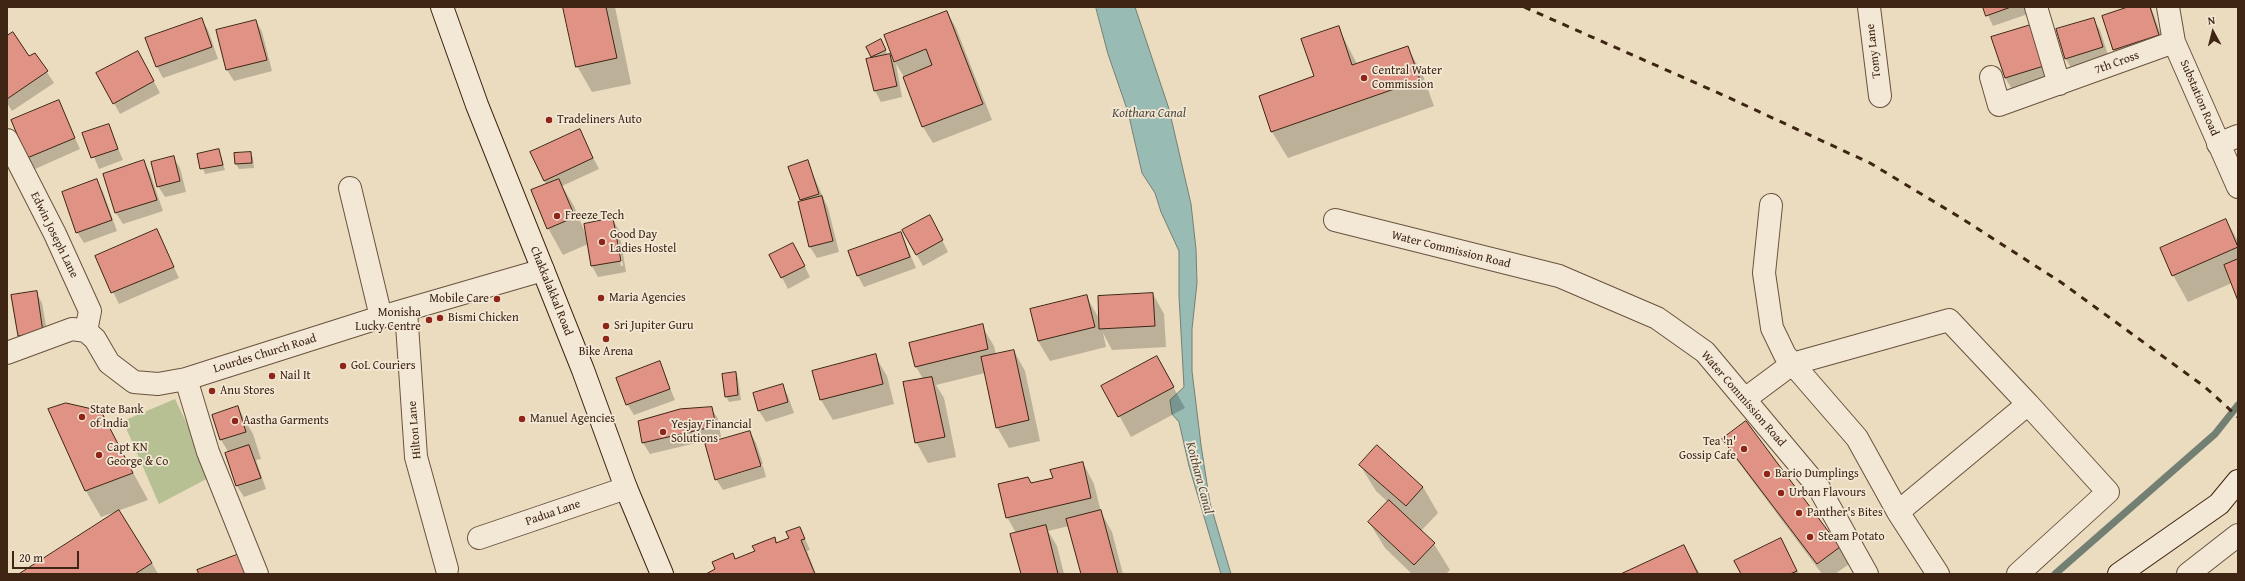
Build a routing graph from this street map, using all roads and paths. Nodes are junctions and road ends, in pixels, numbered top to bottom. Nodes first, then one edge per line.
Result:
1 (442, 7) edge
2 (1869, 7) edge
3 (2036, 7) edge
4 (2168, 7) edge
5 (2174, 42) junction
6 (1991, 77) dead end
7 (2059, 84) junction
8 (1880, 96) dead end
9 (7, 140) edge
10 (2228, 140) edge
11 (2238, 187) edge
12 (350, 188) dead end
13 (1771, 205) dead end
14 (1335, 220) dead end
15 (543, 270) junction
16 (406, 310) junction
17 (382, 317) junction
18 (86, 331) junction
19 (7, 353) edge
20 (1792, 364) junction
21 (186, 379) junction
22 (1745, 399) junction
23 (2028, 404) junction
24 (2238, 481) edge
25 (626, 488) junction
26 (1898, 512) junction
27 (2238, 535) edge
28 (478, 538) dead end
29 (447, 569) dead end
30 (257, 574) edge
31 (662, 574) edge
32 (1867, 574) edge
33 (1938, 574) edge
34 (2018, 574) edge
35 (2120, 574) edge
36 (2188, 574) edge

1 - 15 street, Chakkalakkal Road
2 - 8 street, Tomy Lane
3 - 7 street
4 - 5 street, Substation Road
5 - 7 street, 7th Cross
5 - 10 street, Substation Road
6 - 7 street, 7th Cross
9 - 18 street, Edwin Joseph Lane
10 - 11 street, Substation Road
12 - 17 street
13 - 20 street
14 - 22 street, Water Commission Road
15 - 16 street, Lourdes Church Road
15 - 25 street, Chakkalakkal Road
16 - 17 street, Lourdes Church Road
16 - 29 street, Hilton Lane
17 - 21 street, Lourdes Church Road
18 - 19 street
18 - 21 street, Lourdes Church Road
20 - 22 street
20 - 23 street
20 - 26 street
21 - 30 street
22 - 32 street, Water Commission Road
23 - 26 street
23 - 34 street
24 - 35 street
25 - 28 street, Padua Lane
25 - 31 street, Chakkalakkal Road
26 - 33 street
27 - 36 street

